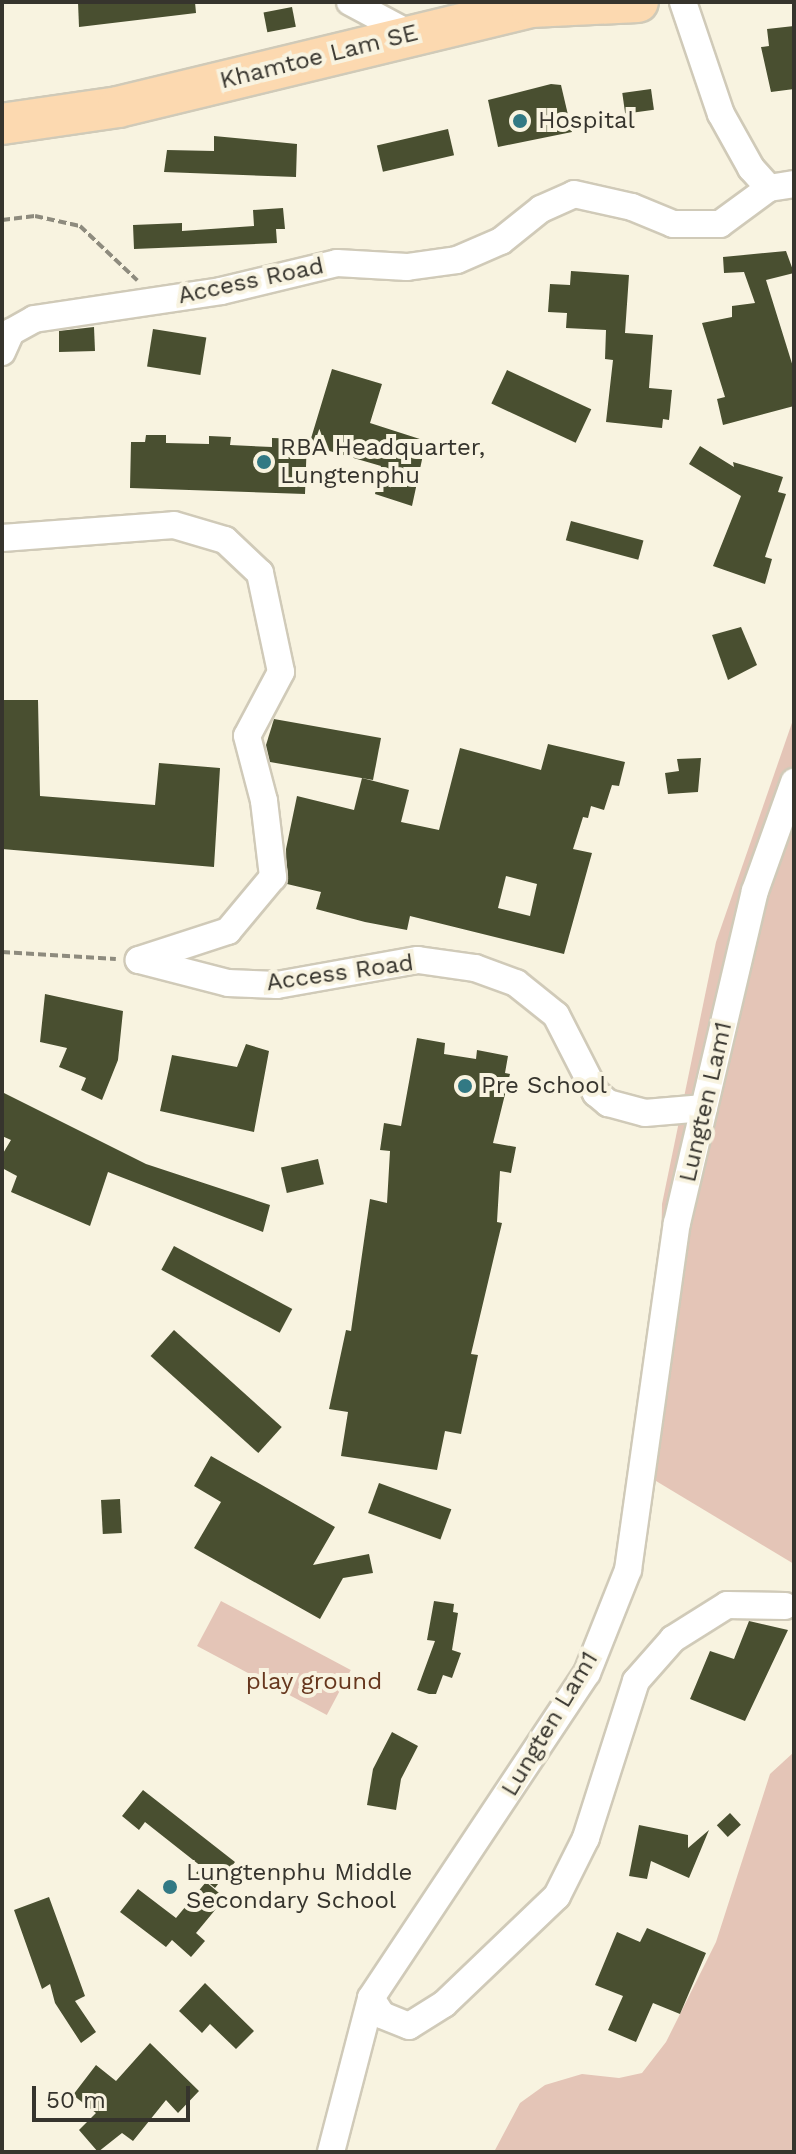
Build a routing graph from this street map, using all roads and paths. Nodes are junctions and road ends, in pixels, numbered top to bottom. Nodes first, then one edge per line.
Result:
1 (350, 2) edge
2 (638, 2) edge
3 (683, 2) edge
4 (410, 34) junction
5 (2, 124) edge
6 (782, 186) edge
7 (2, 220) edge
8 (159, 300) junction
9 (2, 352) edge
10 (2, 538) edge
11 (794, 782) edge
12 (2, 952) edge
13 (139, 960) junction
14 (704, 1108) junction
15 (785, 1606) dead end
16 (371, 1998) junction
17 (331, 2152) edge

1 - 4 street
2 - 4 main road, Khamtoe Lam SE
3 - 6 street
4 - 5 main road, Khamtoe Lam SE
6 - 8 street, Access Road
7 - 8 path
8 - 9 street, Access Road
10 - 13 street
11 - 14 street, Lungten Lam1
12 - 13 path
13 - 14 street, Access Road
14 - 16 street, Lungten Lam1
15 - 16 street
16 - 17 street, Lungten Lam1

